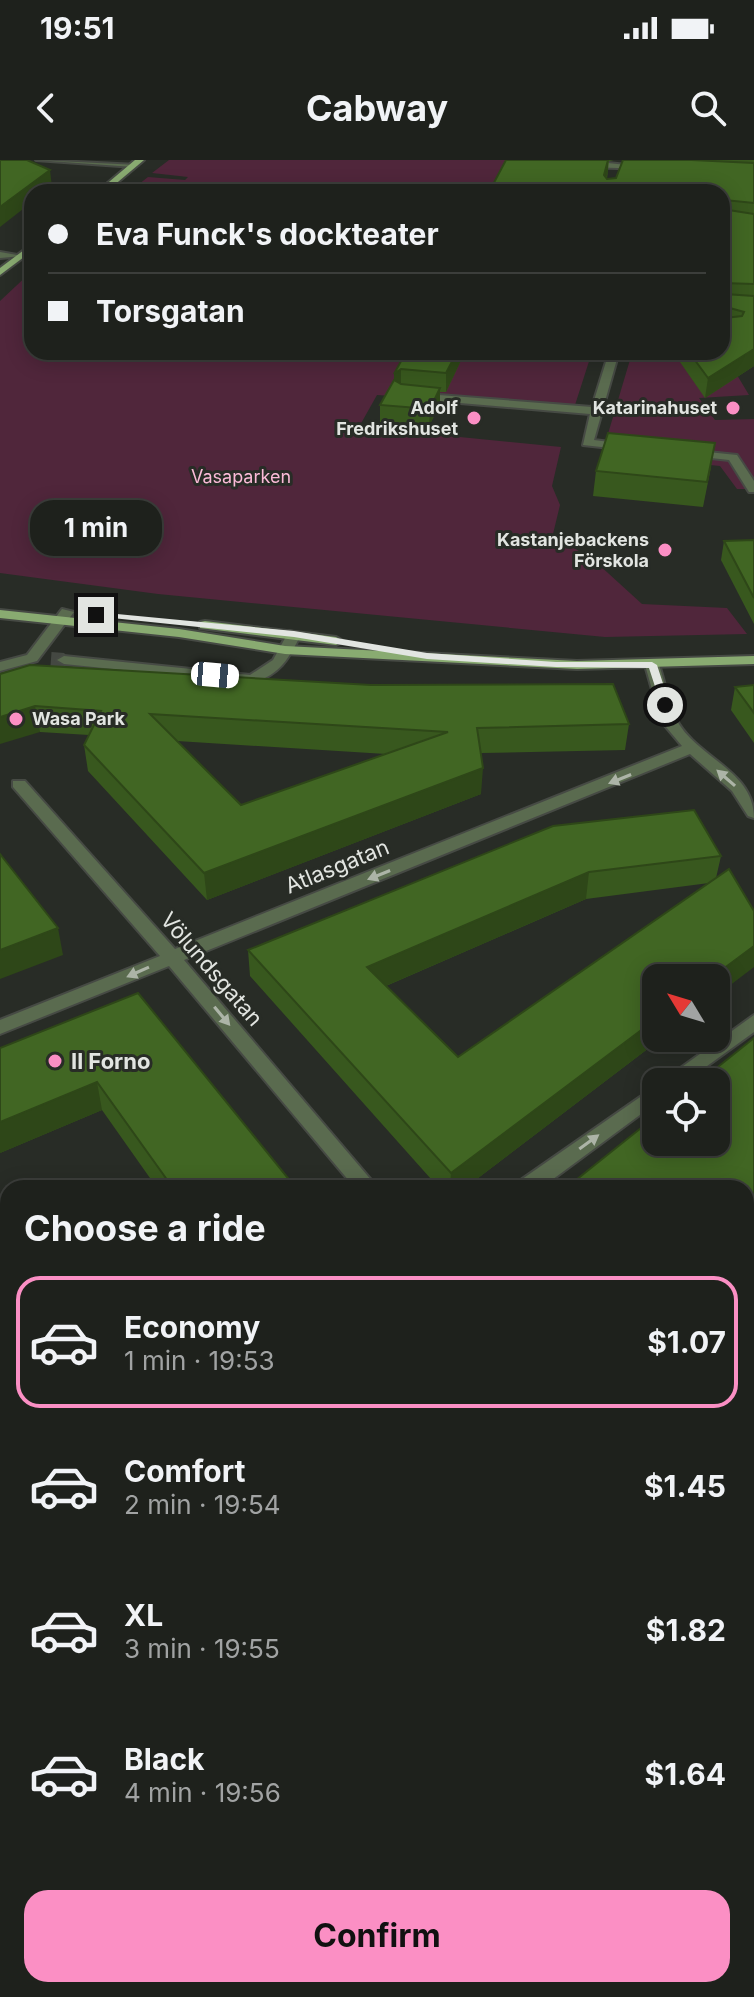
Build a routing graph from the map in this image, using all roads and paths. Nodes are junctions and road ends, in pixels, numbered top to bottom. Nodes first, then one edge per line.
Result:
1 (40, 160) edge
2 (583, 160) edge
3 (120, 162) edge
4 (137, 162) edge
5 (618, 164) edge
6 (659, 169) edge
7 (104, 175) dead end
8 (614, 177) edge
9 (111, 184) edge
10 (17, 243) dead end
11 (24, 253) edge
12 (1, 255) edge
13 (19, 256) junction
14 (0, 272) edge
15 (612, 360) edge
16 (401, 395) edge
17 (597, 411) junction
18 (645, 449) edge
19 (675, 451) edge
20 (753, 489) edge
21 (0, 604) edge
22 (0, 614) edge
23 (63, 616) junction
24 (294, 634) junction
25 (285, 650) junction
26 (427, 656) junction
27 (64, 660) tunnel mouth
28 (754, 660) edge
29 (652, 665) junction
30 (0, 667) edge
31 (692, 748) junction
32 (19, 784) dead end
33 (754, 813) edge
34 (171, 957) junction
35 (754, 1022) edge
36 (0, 1027) edge
37 (690, 1068) edge
38 (642, 1103) edge
39 (360, 1180) edge
40 (537, 1180) edge

1 - 3 street
2 - 5 street
3 - 4 street
3 - 7 main road
4 - 9 main road
5 - 6 street
5 - 8 street
10 - 12 main road
11 - 13 main road
12 - 13 street
13 - 14 main road
15 - 17 street
16 - 17 street
17 - 18 street
19 - 20 street
21 - 23 main road
22 - 23 main road
23 - 24 main road
23 - 25 main road
23 - 30 street
24 - 25 street
24 - 26 main road
25 - 26 main road
25 - 27 street
26 - 29 main road
28 - 29 main road
29 - 31 street
33 -> 31 street
31 -> 34 street, Atlasgatan
32 - 34 street, Völundsgatan
34 -> 36 street, Atlasgatan
34 -> 39 street, Völundsgatan
35 - 37 street
40 -> 38 street

